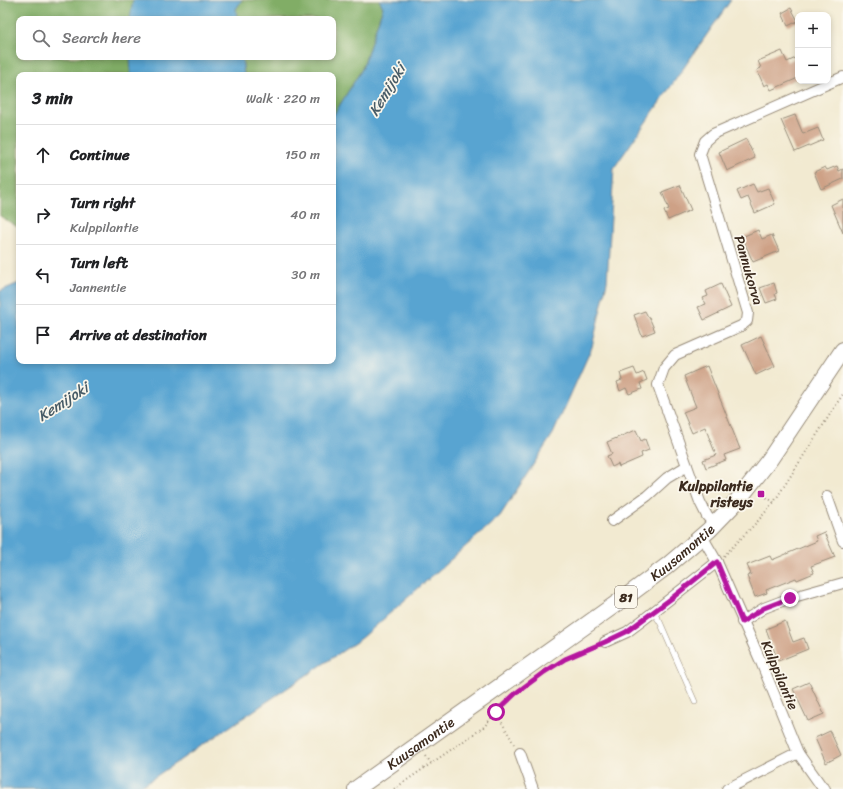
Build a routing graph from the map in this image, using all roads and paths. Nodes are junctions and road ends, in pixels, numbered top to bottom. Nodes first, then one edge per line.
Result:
1 (843, 77) edge
2 (843, 350) edge
3 (843, 394) edge
4 (686, 466) junction
5 (761, 494) dead end
6 (827, 496) dead end
7 (774, 502) junction
8 (612, 521) dead end
9 (714, 524) junction
10 (702, 536) junction
11 (843, 541) edge
12 (717, 562) junction
13 (843, 583) edge
14 (654, 612) junction
15 (742, 622) junction
16 (605, 642) joint
17 (554, 666) dead end
18 (516, 693) dead end
19 (695, 702) dead end
20 (496, 712) junction
21 (424, 752) dead end
22 (520, 753) joint
23 (798, 753) junction
24 (431, 762) junction
25 (730, 788) edge
26 (356, 789) edge
27 (394, 789) edge
28 (533, 789) edge
29 (824, 789) edge

1 - 4 street, Pannukorva
2 - 9 main road, Kuusamontie / 81
3 - 7 path
4 - 8 street
4 - 9 street, Pannukorva
5 - 7 path
6 - 11 street
7 - 12 path
9 - 10 main road, Kuusamontie / 81
10 - 12 street, Kulppilantie
10 - 26 main road, Kuusamontie / 81
12 - 14 street
12 - 15 street, Kulppilantie
13 - 15 street
14 - 16 street
14 - 19 lane
15 - 23 street, Kulppilantie
16 - 17 path
18 - 20 path
20 - 22 path
20 - 24 path
21 - 24 path
22 - 28 street
23 - 25 street
23 - 29 street, Kulppilantie
24 - 27 path

